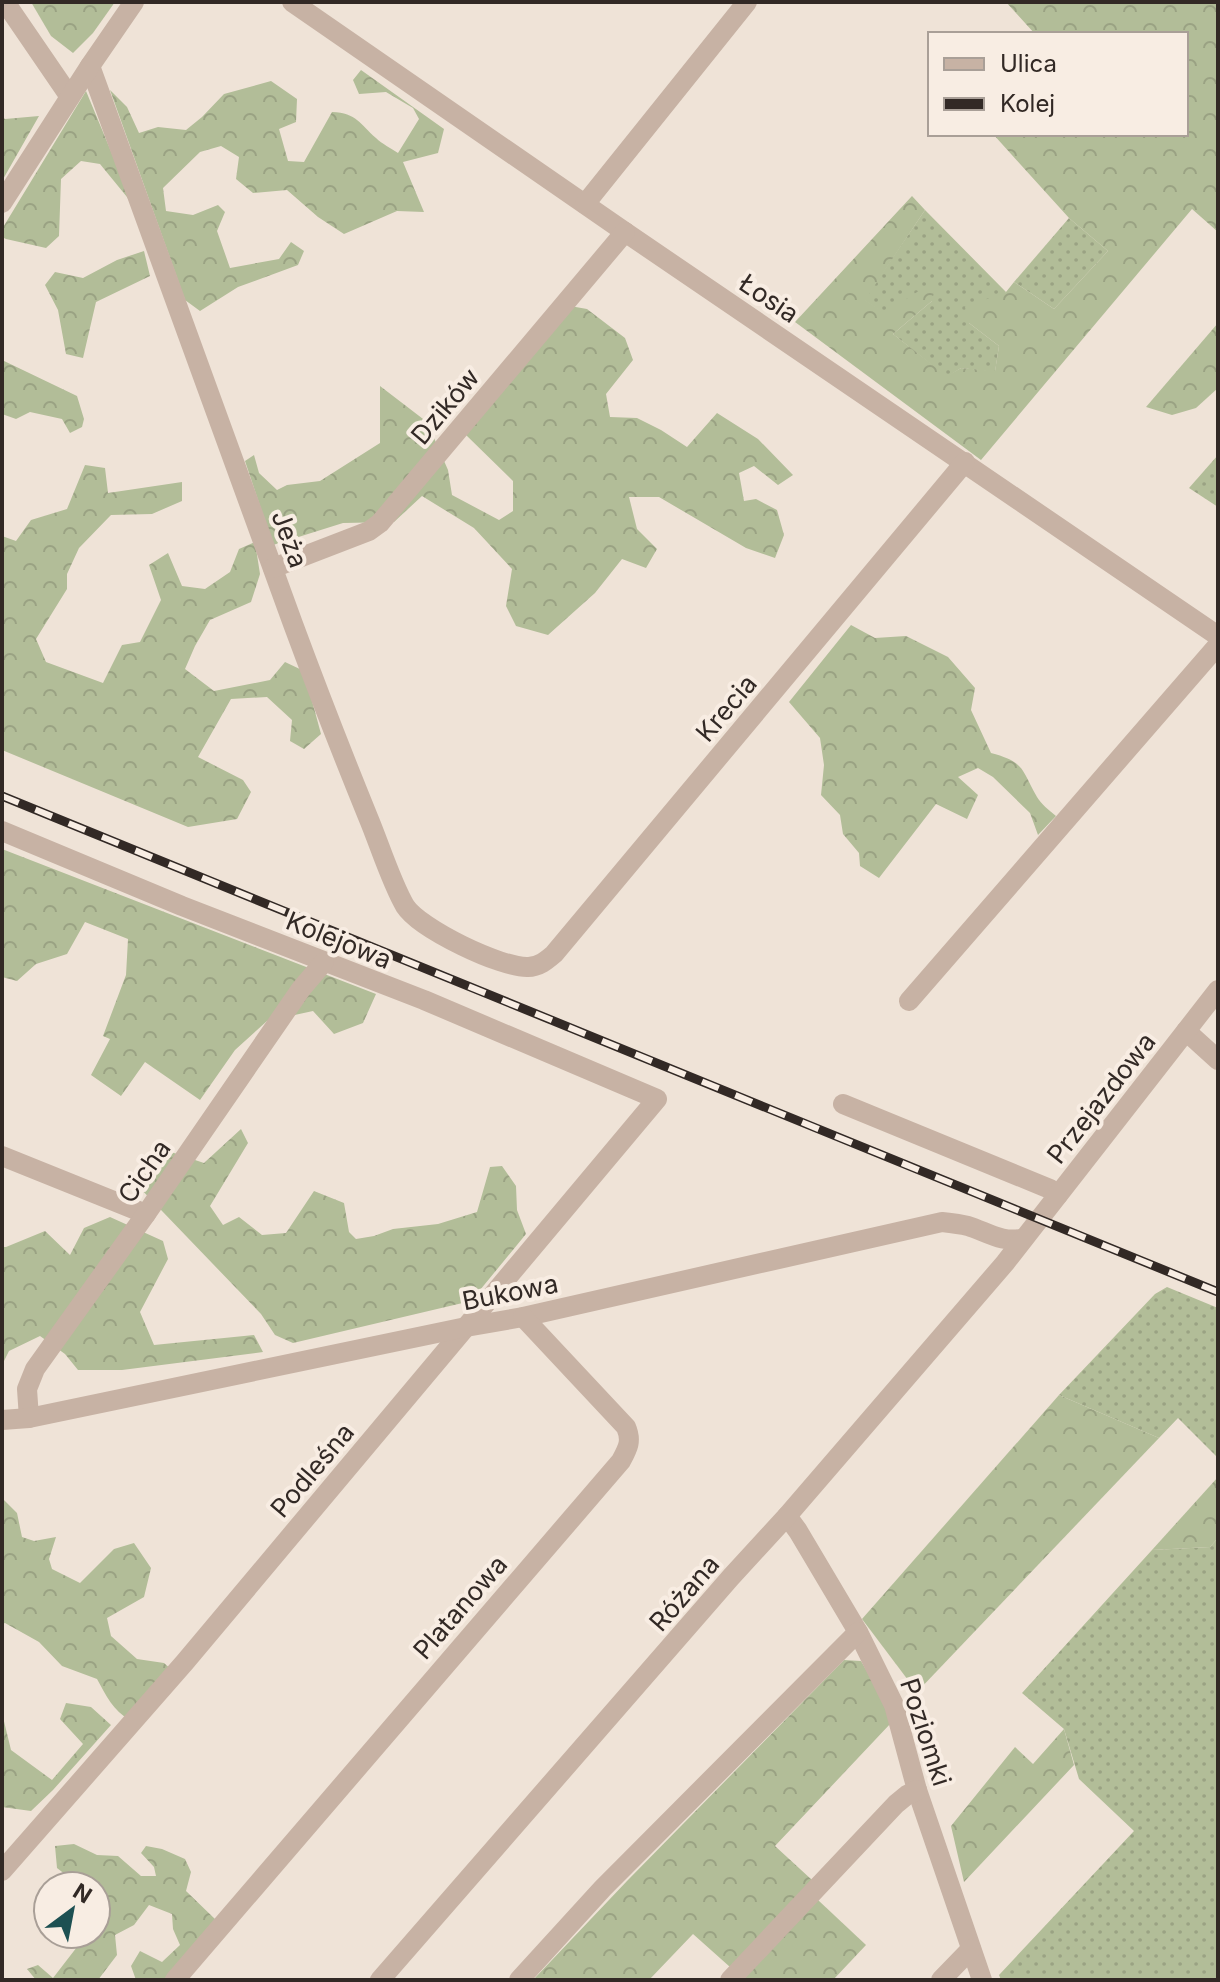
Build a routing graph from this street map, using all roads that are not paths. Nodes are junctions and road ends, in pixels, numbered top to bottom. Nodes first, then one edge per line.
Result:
1 (5, 2) edge
2 (134, 2) edge
3 (292, 2) edge
4 (747, 2) edge
5 (90, 66) junction
6 (70, 97) junction
7 (2, 203) edge
8 (585, 204) junction
9 (625, 232) junction
10 (965, 462) junction
11 (273, 568) junction
12 (1218, 636) edge
13 (1218, 645) edge
14 (2, 831) edge
15 (324, 962) junction
16 (516, 966) joint
17 (1218, 990) edge
18 (909, 1001) dead end
19 (1186, 1031) junction
20 (1218, 1060) edge
21 (657, 1099) joint
22 (843, 1104) dead end
23 (2, 1156) edge
24 (1058, 1195) junction
25 (146, 1214) junction
26 (1024, 1238) junction
27 (523, 1317) junction
28 (466, 1327) junction
29 (29, 1418) junction
30 (2, 1420) edge
31 (787, 1516) junction
32 (858, 1632) junction
33 (917, 1790) junction
34 (2, 1871) edge
35 (971, 1949) junction
36 (175, 1980) edge
37 (380, 1980) edge
38 (519, 1980) edge
39 (730, 1980) edge
40 (941, 1980) edge
41 (982, 1980) edge

1 - 6 street
2 - 5 street
3 - 8 street, Łosia
4 - 8 street
5 - 6 street
5 - 11 street, Jeża
6 - 7 street
8 - 9 street, Łosia
9 - 10 street, Łosia
9 - 11 street, Dzików
10 - 12 street, Łosia
10 - 16 street, Krecia
11 - 16 street, Jeża
13 - 18 street
14 - 15 street, Kolejowa
15 - 21 street, Kolejowa
15 - 25 street, Cicha
17 - 19 street, Przejazdowa
19 - 20 street
19 - 24 street, Przejazdowa
21 - 28 street, Podleśna
22 - 24 street
23 - 25 street
24 - 26 street, Przejazdowa
25 - 29 street, Cicha
26 - 27 street, Bukowa
26 - 31 street, Różana
27 - 28 street, Bukowa
27 - 36 street, Platanowa
28 - 29 street, Bukowa
28 - 34 street, Podleśna
29 - 30 street, Bukowa
31 - 32 street, Poziomki
31 - 37 street, Różana
32 - 33 street, Poziomki
32 - 38 street
33 - 35 street, Poziomki
33 - 39 street
35 - 40 street
35 - 41 street, Poziomki

